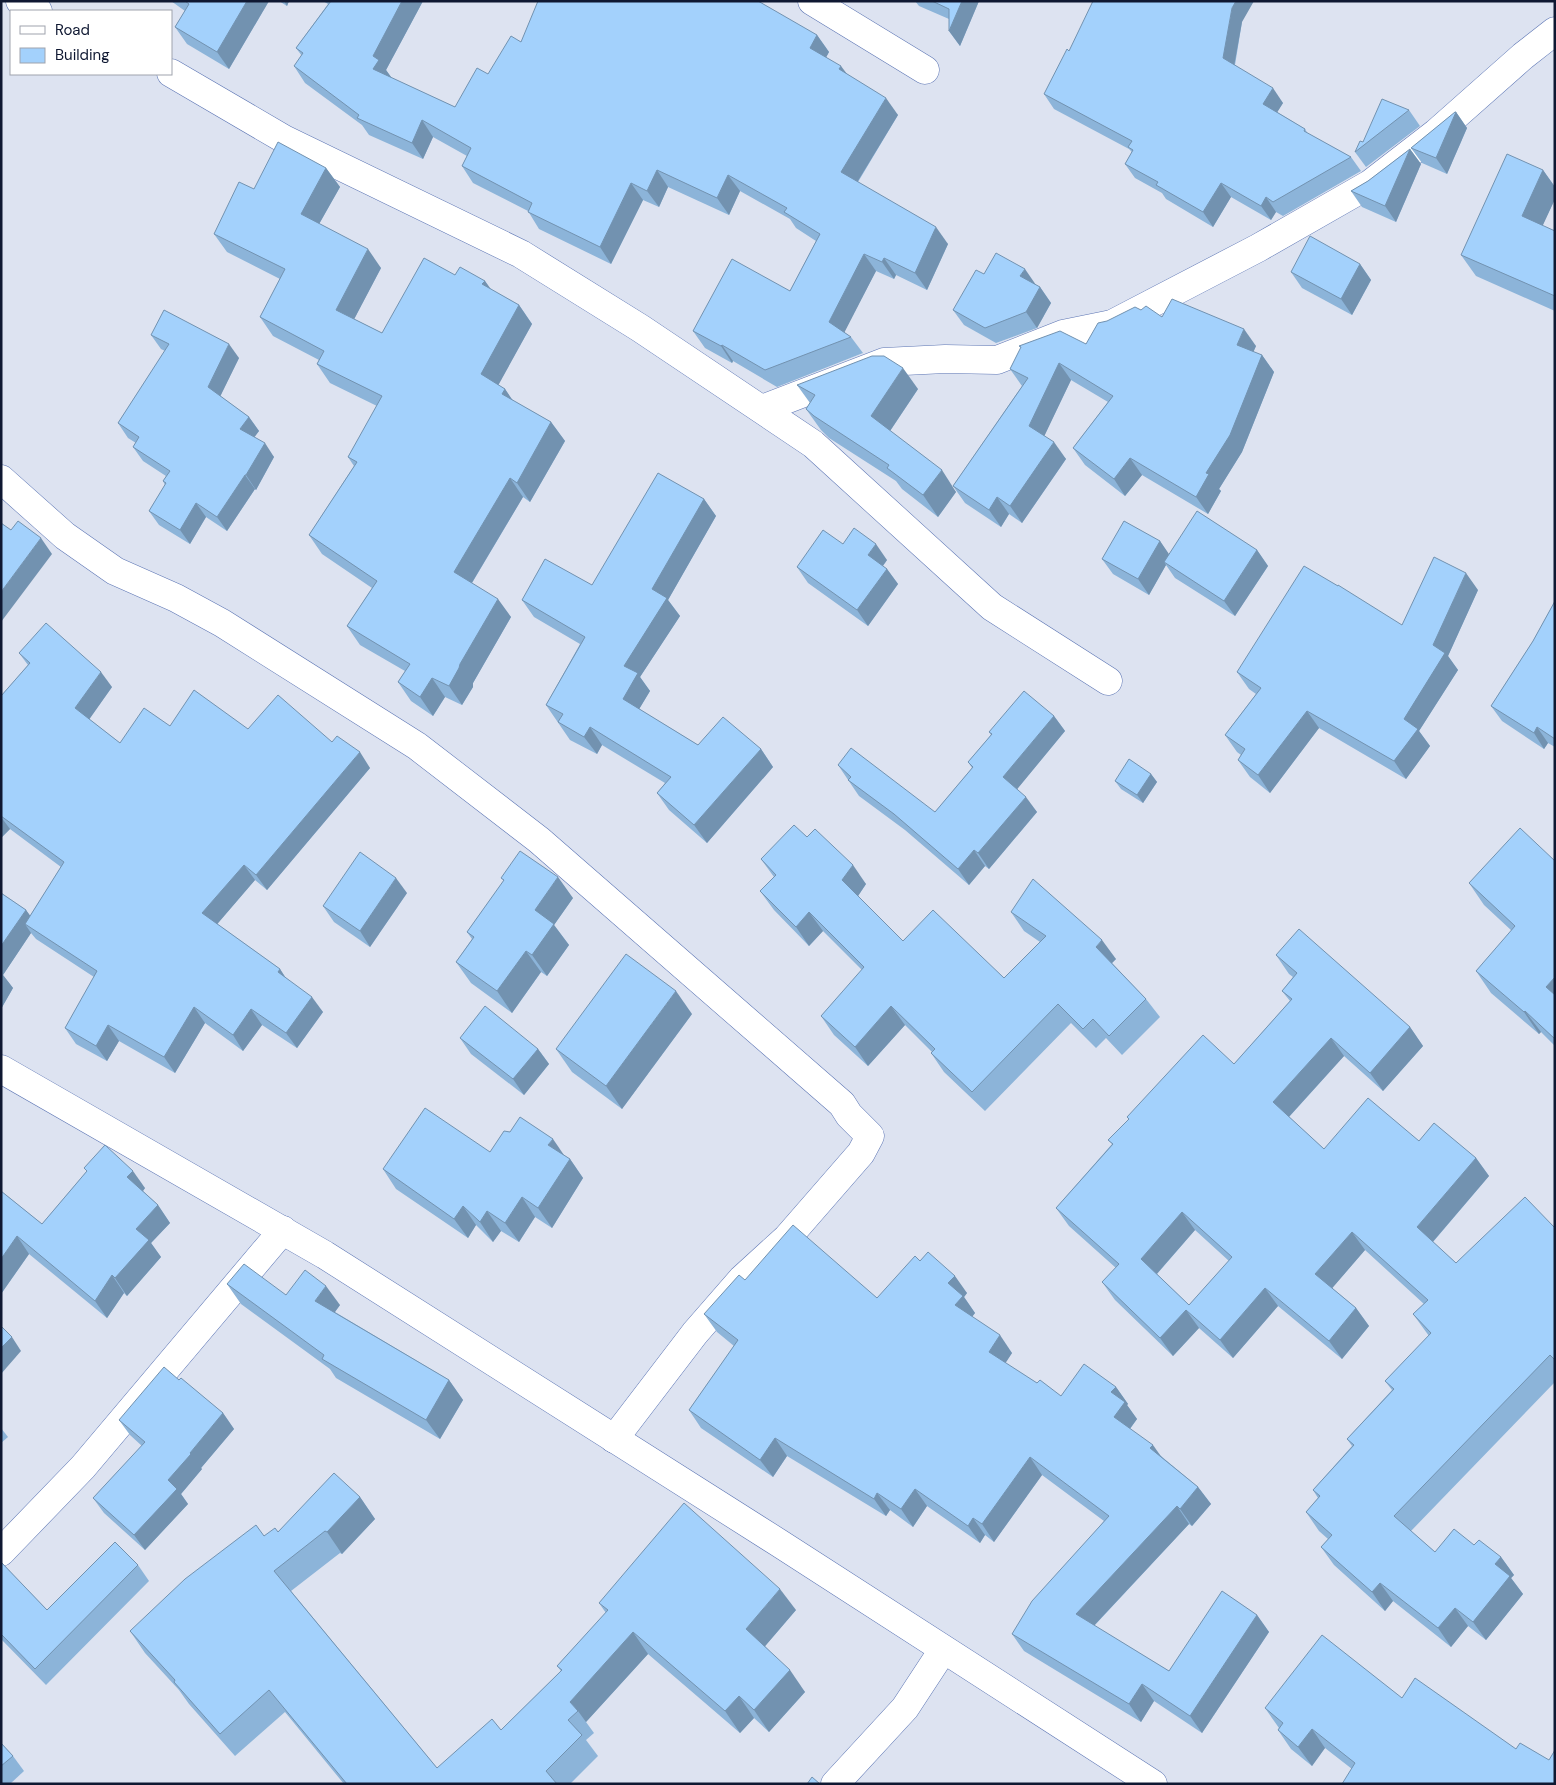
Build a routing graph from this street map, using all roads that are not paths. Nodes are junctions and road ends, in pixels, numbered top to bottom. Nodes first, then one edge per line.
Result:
1 (20, 1) edge
2 (812, 1) edge
3 (36, 10) edge
4 (1555, 31) edge
5 (925, 70) dead end
6 (172, 74) edge
7 (762, 409) junction
8 (1, 479) edge
9 (1108, 681) dead end
10 (1, 1069) edge
11 (283, 1230) junction
12 (614, 1439) junction
13 (1, 1552) edge
14 (943, 1650) junction
15 (835, 1784) edge
16 (1152, 1784) edge

1 - 3 street
2 - 5 street
4 - 7 street
6 - 7 street
7 - 9 street
8 - 12 street
10 - 11 street
11 - 12 street
11 - 13 street
12 - 14 street
14 - 15 street
14 - 16 street

